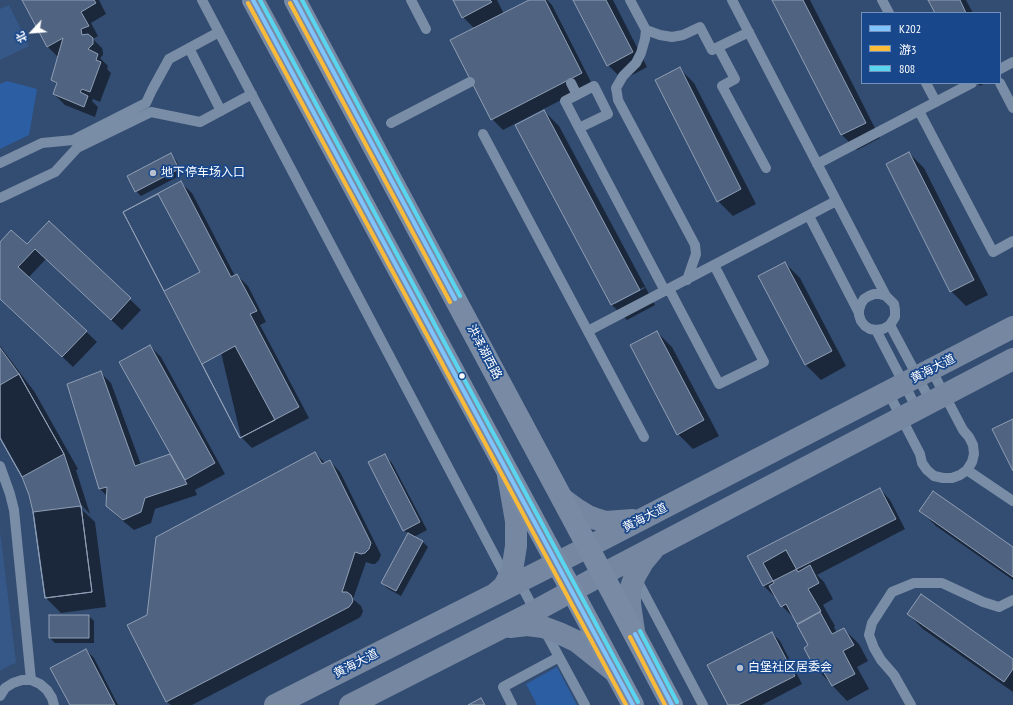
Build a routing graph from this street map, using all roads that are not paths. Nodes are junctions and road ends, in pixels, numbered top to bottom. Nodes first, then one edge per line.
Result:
1 (202, 0) edge
2 (253, 0) edge
3 (295, 0) edge
4 (411, 0) edge
5 (630, 0) edge
6 (732, 0) edge
7 (882, 0) edge
8 (888, 12) edge
9 (426, 29) dead end
10 (646, 30) junction
11 (219, 32) junction
12 (749, 32) junction
13 (718, 47) junction
14 (189, 48) junction
15 (1013, 62) edge
16 (1001, 68) edge
17 (470, 82) dead end
18 (571, 83) dead end
19 (927, 84) edge
20 (970, 84) edge
21 (1001, 84) edge
22 (617, 93) junction
23 (252, 94) junction
24 (577, 95) junction
25 (601, 101) junction
26 (936, 102) junction
27 (1013, 108) edge
28 (221, 110) junction
29 (919, 111) junction
30 (391, 123) dead end
31 (579, 128) junction
32 (483, 134) dead end
33 (0, 163) edge
34 (817, 164) junction
35 (766, 168) dead end
36 (0, 198) edge
37 (836, 201) junction
38 (809, 216) junction
39 (1013, 241) edge
40 (714, 265) junction
41 (687, 280) junction
42 (667, 290) junction
43 (886, 296) junction
44 (859, 313) junction
45 (890, 325) junction
46 (1013, 327) edge
47 (876, 330) junction
48 (588, 331) junction
49 (1013, 359) edge
50 (910, 380) junction
51 (923, 406) junction
52 (644, 437) dead end
53 (531, 439) junction
54 (504, 465) junction
55 (0, 466) edge
56 (967, 470) junction
57 (562, 499) junction
58 (1013, 501) edge
59 (642, 519) junction
60 (588, 547) junction
61 (557, 563) junction
62 (631, 569) junction
63 (603, 574) junction
64 (508, 585) junction
65 (572, 591) junction
66 (1013, 600) edge
67 (539, 619) junction
68 (635, 634) junction
69 (559, 657) junction
70 (615, 672) junction
71 (31, 680) junction
72 (0, 696) edge
73 (669, 698) edge
74 (54, 705) edge
75 (275, 705) edge
76 (350, 705) edge
77 (512, 705) edge
78 (584, 705) edge
79 (633, 705) edge
80 (703, 705) edge
81 (911, 705) edge

1 - 11 lane
2 - 54 main road
3 - 53 main road, 洪泽湖西路
4 - 9 lane
5 - 10 lane
6 - 12 lane
7 - 8 lane
10 - 13 lane
10 - 22 lane
11 - 14 lane
11 - 23 lane
12 - 13 lane
12 - 34 lane
13 - 35 lane
14 - 28 lane
14 - 33 lane
15 - 16 lane
17 - 30 lane
18 - 24 lane
19 - 26 lane
20 - 26 lane
21 - 27 lane
22 - 25 lane
22 - 41 lane
23 - 28 lane
23 - 64 lane
24 - 25 lane
24 - 31 lane
25 - 31 lane
26 - 29 lane
28 - 36 lane
29 - 34 lane
29 - 39 lane
31 - 42 lane
32 - 48 lane
34 - 37 lane
37 - 38 lane
37 - 43 lane
38 - 40 lane
38 - 44 lane
40 - 41 lane
40 - 42 lane
41 - 42 lane
42 - 48 lane
43 - 44 lane
43 - 45 lane
44 - 47 lane
45 - 47 lane
45 - 50 lane
46 - 50 street, 黄海大道
47 - 50 lane
48 - 52 lane
49 - 51 street
50 - 51 lane
50 - 51 lane
50 - 51 lane
50 - 51 lane
50 - 59 street, 黄海大道
51 - 56 lane
51 - 56 lane
51 - 62 street
53 - 54 main road
53 - 57 main road, 洪泽湖西路
54 - 61 main road
54 - 64 street
55 - 71 lane
56 - 58 lane
57 - 59 street
57 - 60 main road, 洪泽湖西路
59 - 60 street, 黄海大道
60 - 61 street, 黄海大道
60 - 63 main road, 洪泽湖西路
61 - 64 street, 黄海大道
61 - 65 main road
62 - 63 street
62 - 68 street
62 - 80 lane
63 - 65 street
63 - 68 main road, 洪泽湖西路
64 - 67 lane
64 - 75 street, 黄海大道
65 - 67 street
65 - 70 main road
66 - 81 lane
67 - 69 lane
67 - 70 street
67 - 76 street
68 - 73 main road, 洪泽湖西路
69 - 77 lane
69 - 78 lane
70 - 79 main road
71 - 72 lane
71 - 74 lane
73 - 79 main road

